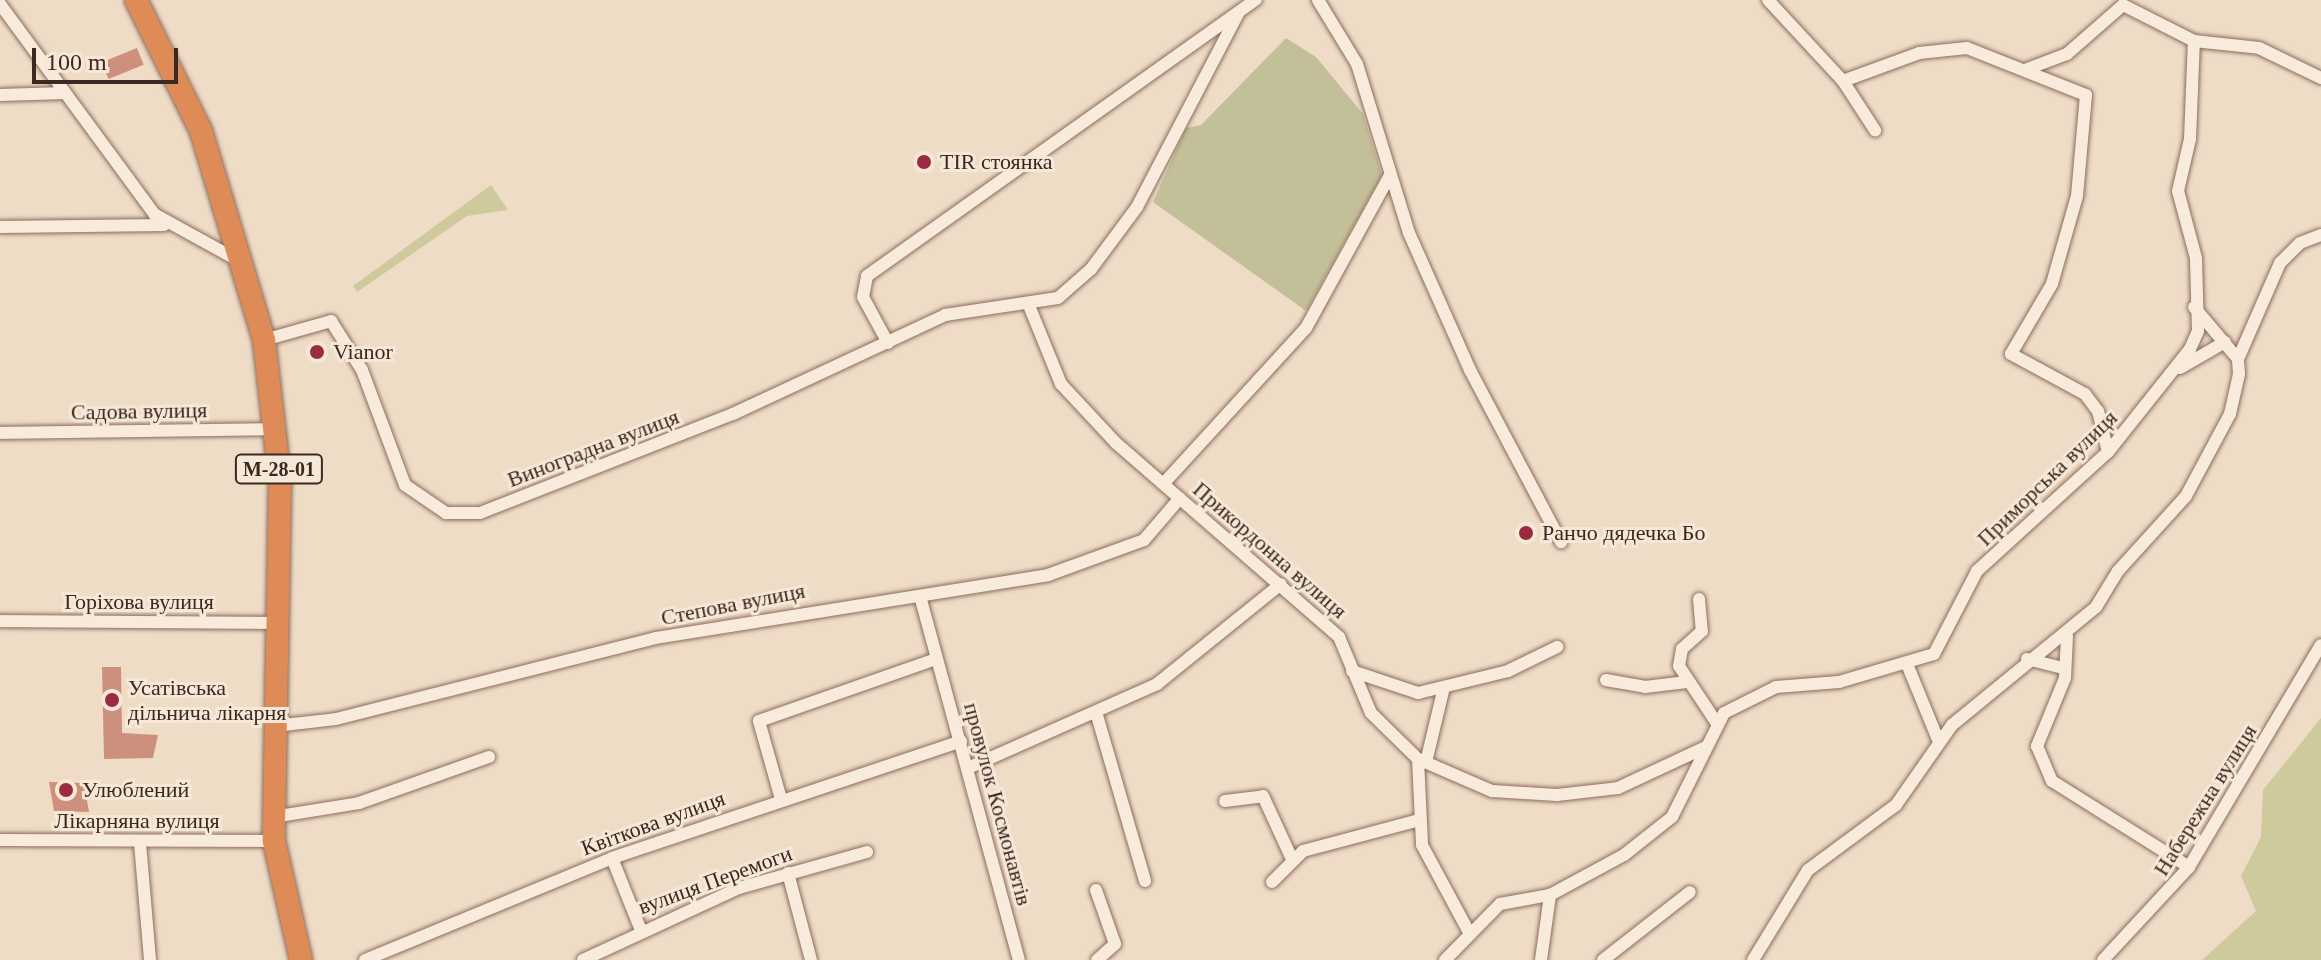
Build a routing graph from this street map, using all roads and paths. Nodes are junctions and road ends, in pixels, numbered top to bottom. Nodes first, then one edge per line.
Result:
1 (136, 0) edge
2 (1256, 0) edge
3 (1318, 0) edge
4 (1768, 0) edge
5 (0, 4) edge
6 (1239, 12) junction
7 (2194, 41) junction
8 (2026, 70) junction
9 (2321, 78) edge
10 (1843, 81) junction
11 (65, 93) junction
12 (0, 95) edge
13 (1875, 130) dead end
14 (1390, 175) junction
15 (164, 225) junction
16 (0, 227) edge
17 (2321, 235) edge
18 (245, 263) junction
19 (2193, 305) junction
20 (1030, 308) junction
21 (264, 340) junction
22 (2225, 342) junction
23 (888, 343) junction
24 (2238, 359) junction
25 (2169, 375) junction
26 (278, 429) junction
27 (0, 433) edge
28 (2108, 452) junction
29 (1164, 483) junction
30 (1180, 498) junction
31 (1561, 542) dead end
32 (1281, 584) junction
33 (920, 596) junction
34 (1699, 599) dead end
35 (0, 621) edge
36 (278, 623) junction
37 (2067, 636) junction
38 (2321, 645) edge
39 (1557, 647) dead end
40 (936, 659) junction
41 (2027, 659) junction
42 (1907, 664) junction
43 (2063, 668) junction
44 (1352, 671) junction
45 (1606, 680) dead end
46 (1687, 682) junction
47 (1444, 687) junction
48 (1096, 712) junction
49 (1716, 722) junction
50 (275, 726) junction
51 (961, 741) junction
52 (1939, 742) junction
53 (1706, 747) junction
54 (489, 757) dead end
55 (1422, 760) junction
56 (970, 767) junction
57 (781, 799) junction
58 (1225, 801) dead end
59 (273, 817) junction
60 (1416, 821) junction
61 (0, 840) edge
62 (274, 841) junction
63 (140, 843) junction
64 (867, 852) dead end
65 (1291, 857) junction
66 (612, 858) junction
67 (2189, 867) junction
68 (788, 873) junction
69 (1145, 881) dead end
70 (1272, 882) dead end
71 (1096, 890) dead end
72 (1690, 892) dead end
73 (1550, 895) junction
74 (640, 928) junction
75 (1470, 934) junction
76 (150, 960) edge
77 (301, 960) edge
78 (365, 960) edge
79 (583, 960) edge
80 (811, 960) edge
81 (1019, 960) edge
82 (1097, 960) edge
83 (1445, 960) edge
84 (1541, 960) edge
85 (1603, 960) edge
86 (1753, 960) edge
87 (2103, 960) edge

1 - 18 highway, М-28-01
2 - 6 street
3 - 14 street
4 - 10 street
5 - 11 street
6 - 20 street
6 - 23 street
7 - 8 street
7 - 9 street
7 - 19 street, Приморська вулиця
8 - 10 street
8 - 28 street
10 - 13 street
11 - 12 street
11 - 15 street
14 - 29 street
14 - 31 street
15 - 16 street
15 - 18 street
17 - 24 street
18 - 21 highway, М-28-01
19 - 22 street
19 - 25 street, Приморська вулиця
20 - 23 street, Виноградна вулиця
20 - 29 street, Прикордонна вулиця
21 - 23 street, Виноградна вулиця
21 - 26 highway, М-28-01
22 - 24 street
22 - 25 street
24 - 37 street
25 - 28 street, Приморська вулиця
26 - 27 street, Садова вулиця
26 - 36 highway, М-28-01
28 - 42 street, Приморська вулиця
29 - 30 street, Прикордонна вулиця
30 - 32 street, Прикордонна вулиця
30 - 33 street, Степова вулиця
32 - 44 street, Прикордонна вулиця
32 - 48 street
33 - 40 street, провулок Космонавтів
33 - 50 street, Степова вулиця
34 - 46 street
35 - 36 street, Горіхова вулиця
36 - 50 highway, М-28-01
37 - 41 street
37 - 43 street
38 - 67 street, Набережна вулиця
39 - 47 street
40 - 51 street, провулок Космонавтів
40 - 57 street
41 - 43 street
41 - 52 street
42 - 49 street
42 - 52 street
43 - 67 street
44 - 47 street
44 - 55 street, Прикордонна вулиця
45 - 46 street
46 - 49 street
47 - 55 street
48 - 56 street
48 - 69 street
49 - 53 street
50 - 59 highway, М-28-01
51 - 56 street, провулок Космонавтів
51 - 57 street, Квіткова вулиця
52 - 86 street
53 - 55 street
53 - 73 street
54 - 59 street
55 - 60 street
56 - 81 street, провулок Космонавтів
57 - 66 street, Квіткова вулиця
58 - 65 street
59 - 62 highway, М-28-01
60 - 65 street
60 - 75 street
61 - 63 street, Лікарняна вулиця
62 - 63 street, Лікарняна вулиця
62 - 77 highway, М-28-01
63 - 76 street
64 - 68 street, вулиця Перемоги
65 - 70 street
66 - 74 street
66 - 78 street, Квіткова вулиця
67 - 87 street, Набережна вулиця
68 - 74 street, вулиця Перемоги
68 - 80 street
71 - 82 street
72 - 85 street
73 - 75 street
73 - 84 street
74 - 79 street, вулиця Перемоги
75 - 83 street

